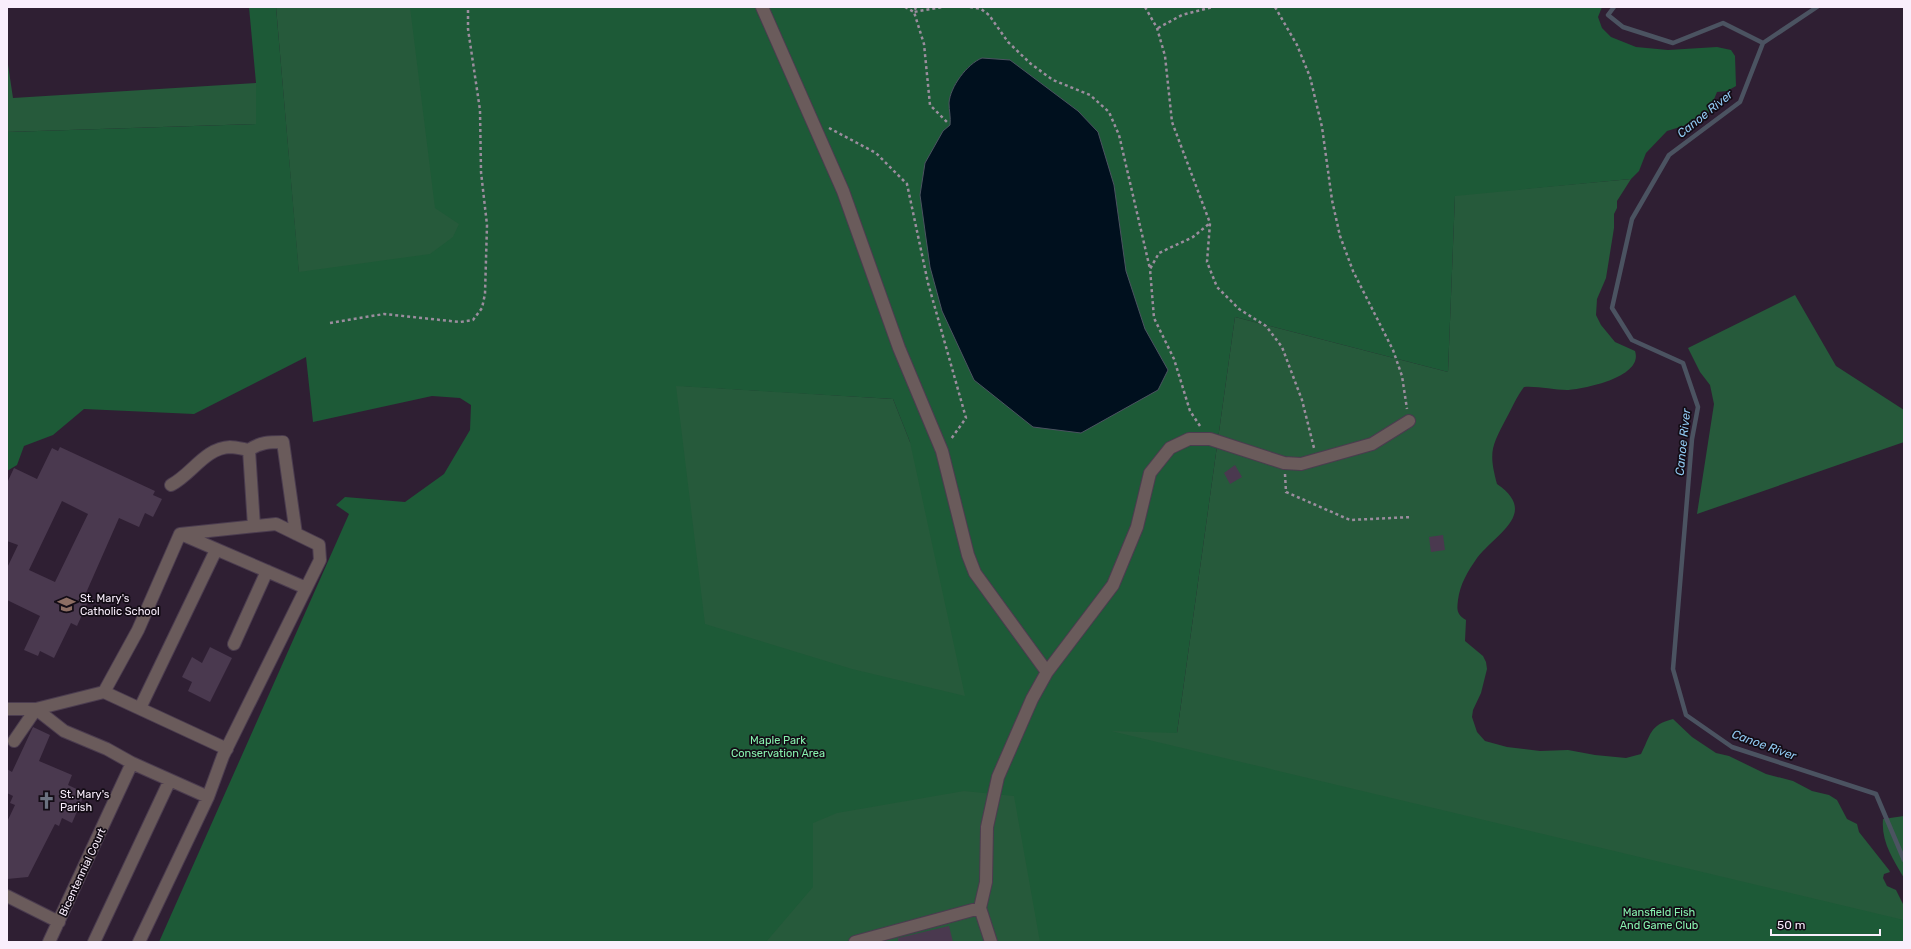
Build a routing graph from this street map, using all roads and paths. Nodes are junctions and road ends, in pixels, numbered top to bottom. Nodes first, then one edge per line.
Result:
1 (468, 7) edge
2 (762, 7) edge
3 (905, 7) edge
4 (916, 7) edge
5 (942, 7) edge
6 (970, 7) edge
7 (1145, 7) edge
8 (1213, 7) edge
9 (1275, 7) edge
10 (914, 12) junction
11 (1157, 28) junction
12 (811, 118) junction
13 (949, 124) dead end
14 (1210, 223) junction
15 (1150, 269) junction
16 (330, 323) dead end
17 (1409, 421) joint
18 (1210, 439) junction
19 (249, 450) junction
20 (942, 451) junction
21 (1317, 460) junction
22 (1284, 463) junction
23 (171, 485) dead end
24 (1412, 517) dead end
25 (254, 526) junction
26 (180, 534) junction
27 (296, 534) junction
28 (216, 550) junction
29 (267, 571) junction
30 (306, 588) junction
31 (234, 644) dead end
32 (1047, 672) junction
33 (104, 692) junction
34 (140, 708) junction
35 (7, 709) edge
36 (36, 709) junction
37 (14, 741) dead end
38 (227, 749) junction
39 (132, 763) junction
40 (170, 780) junction
41 (208, 798) junction
42 (7, 896) edge
43 (980, 908) junction
44 (59, 922) junction
45 (50, 942) edge
46 (94, 942) edge
47 (138, 942) edge
48 (855, 942) edge
49 (991, 942) edge

1 - 16 path
2 - 12 lane
3 - 10 path
4 - 10 path
5 - 10 path
6 - 15 path
7 - 11 path
8 - 11 path
9 - 17 path
10 - 13 path
11 - 14 path
12 - 20 lane
12 - 20 path
14 - 15 path
14 - 21 path
15 - 18 path
17 - 21 lane
18 - 22 lane
18 - 32 lane
19 - 23 lane
19 - 25 lane
19 - 27 lane
20 - 32 lane
21 - 22 lane
22 - 24 path
25 - 26 lane
25 - 27 lane
26 - 28 lane
26 - 33 lane
27 - 30 lane
28 - 29 lane
28 - 34 lane
29 - 30 lane
29 - 31 lane
30 - 38 lane
32 - 43 lane
33 - 34 lane
33 - 36 lane
34 - 38 lane
35 - 36 lane
36 - 37 lane
36 - 39 lane
38 - 41 lane
39 - 40 lane
39 - 44 lane, Bicentennial Court
40 - 41 lane
40 - 46 lane
41 - 47 lane
42 - 44 lane
43 - 48 lane
43 - 49 lane
44 - 45 lane, Bicentennial Court

